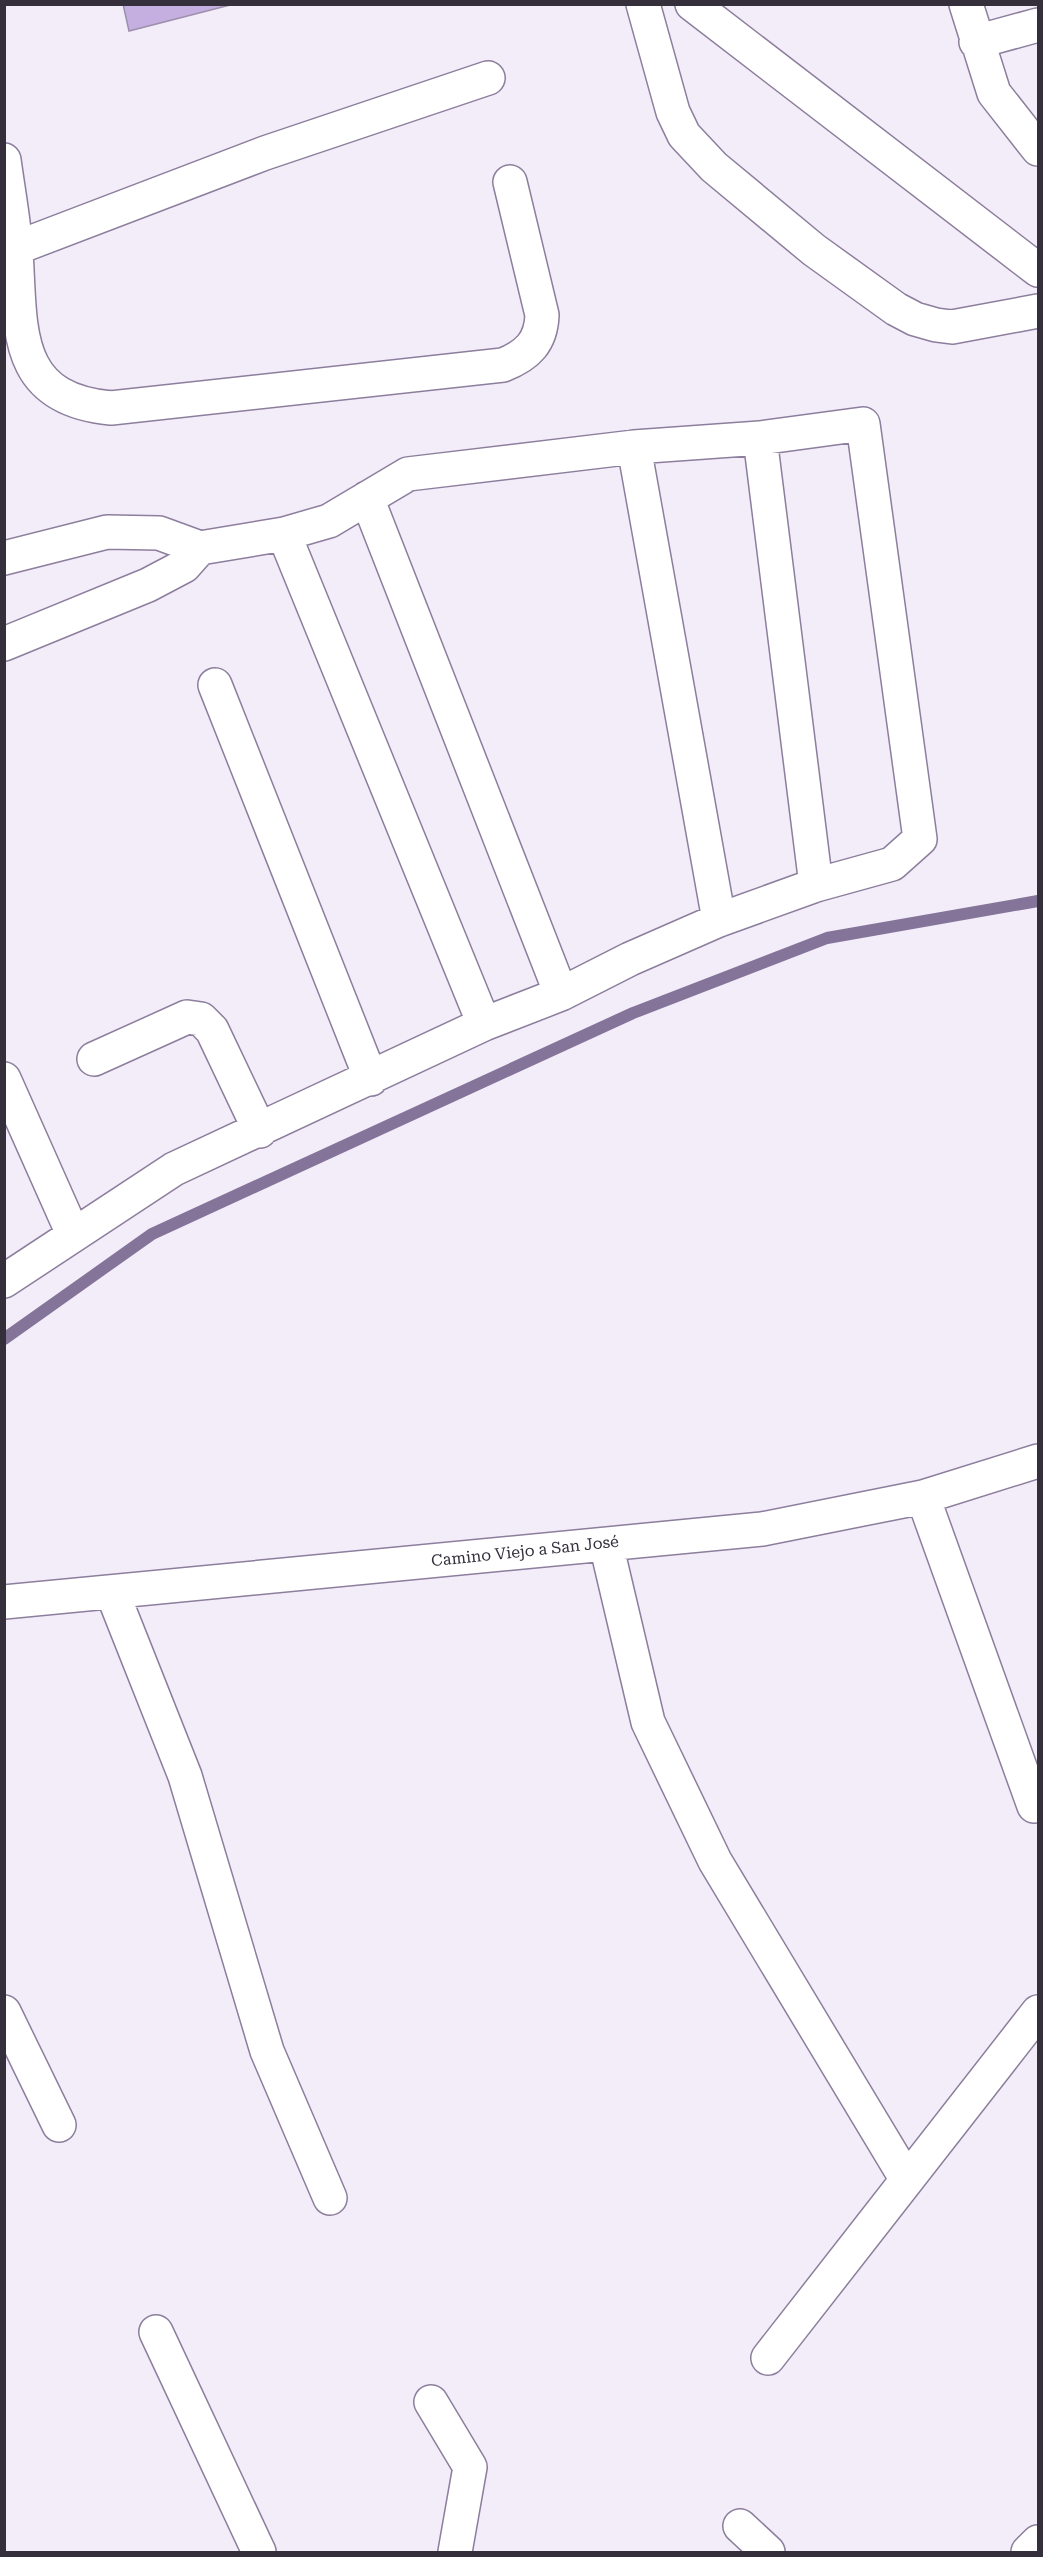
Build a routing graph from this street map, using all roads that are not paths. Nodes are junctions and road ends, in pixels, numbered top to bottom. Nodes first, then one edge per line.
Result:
1 (643, 4) edge
2 (692, 4) edge
3 (966, 4) edge
4 (1038, 25) edge
5 (976, 42) junction
6 (488, 78) dead end
7 (1038, 149) edge
8 (4, 160) edge
9 (510, 182) dead end
10 (16, 248) junction
11 (1038, 270) edge
12 (1038, 311) edge
13 (12, 335) edge
14 (760, 438) junction
15 (634, 447) junction
16 (367, 498) junction
17 (284, 534) junction
18 (200, 548) junction
19 (4, 558) edge
20 (4, 644) edge
21 (215, 685) dead end
22 (816, 885) junction
23 (719, 920) junction
24 (561, 994) junction
25 (484, 1024) junction
26 (94, 1059) dead end
27 (4, 1079) edge
28 (371, 1079) junction
29 (260, 1131) junction
30 (73, 1234) junction
31 (4, 1281) edge
32 (1038, 1461) edge
33 (923, 1497) junction
34 (606, 1544) junction
35 (112, 1592) junction
36 (4, 1602) edge
37 (1034, 1806) dead end
38 (4, 2012) edge
39 (1038, 2012) edge
40 (59, 2125) dead end
41 (907, 2180) junction
42 (330, 2198) dead end
43 (156, 2332) dead end
44 (768, 2358) dead end
45 (431, 2402) dead end
46 (740, 2526) dead end
47 (1038, 2542) edge
48 (259, 2553) edge
49 (455, 2553) edge
50 (768, 2553) edge
51 (1028, 2553) edge

1 - 12 street
2 - 11 street
3 - 5 street
4 - 5 street
5 - 7 street
6 - 10 street
8 - 10 street
9 - 13 street
10 - 13 street
14 - 15 street
14 - 22 street
14 - 22 street
15 - 16 street
15 - 23 street
16 - 17 street
16 - 24 street
17 - 18 street
17 - 25 street
18 - 19 street
18 - 20 street
21 - 28 street
22 - 23 street
23 - 24 street
24 - 25 street
25 - 28 street
26 - 29 street
27 - 30 street
28 - 29 street
29 - 30 street
30 - 31 street
32 - 33 street, Camino Viejo a San José
33 - 34 street, Camino Viejo a San José
33 - 37 street
34 - 35 street, Camino Viejo a San José
34 - 41 street
35 - 36 street, Camino Viejo a San José
35 - 42 street
38 - 40 street
39 - 41 street
41 - 44 street
43 - 48 street
45 - 49 street
46 - 50 street
47 - 51 street

